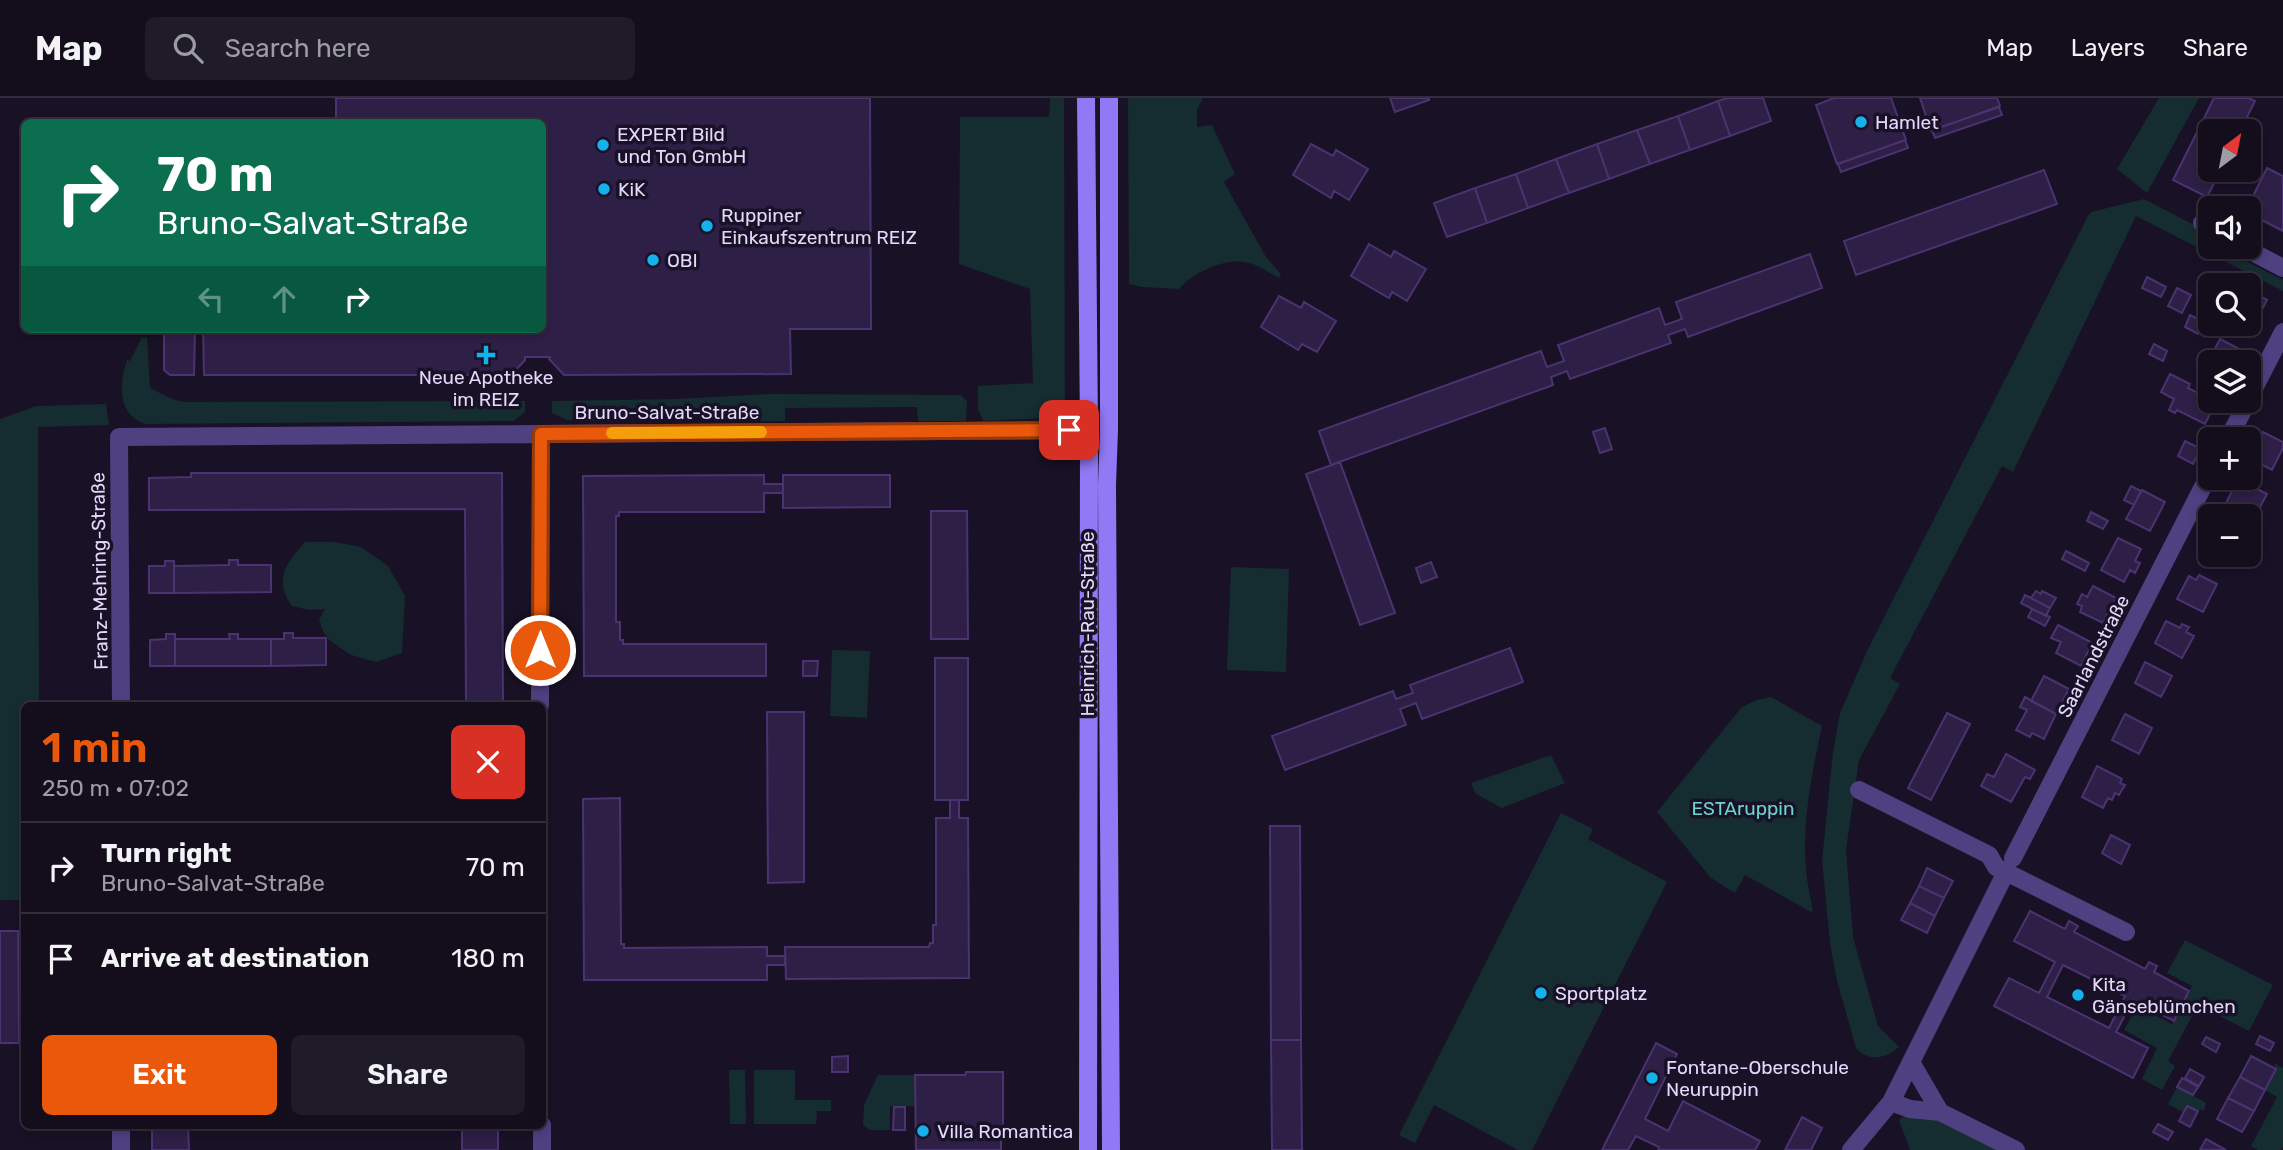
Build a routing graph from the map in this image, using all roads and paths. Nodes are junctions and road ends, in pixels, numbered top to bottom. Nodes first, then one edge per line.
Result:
1 (1086, 98) edge
2 (1110, 98) edge
3 (2261, 256) edge
4 (2283, 268) edge
5 (2283, 332) edge
6 (2261, 375) edge
7 (1089, 430) junction
8 (541, 434) junction
9 (119, 437) joint
10 (2201, 490) edge
11 (121, 702) edge
12 (540, 702) edge
13 (1858, 790) dead end
14 (2005, 866) junction
15 (2126, 932) dead end
16 (1911, 1062) junction
17 (1891, 1102) junction
18 (1940, 1112) junction
19 (121, 1129) edge
20 (542, 1129) edge
21 (121, 1150) edge
22 (542, 1150) edge
23 (1088, 1150) edge
24 (1111, 1150) edge
25 (1851, 1150) edge
26 (2016, 1150) edge

1 - 7 main road, Heinrich-Rau-Straße
2 - 24 main road, Heinrich-Rau-Straße
3 - 4 street
5 - 6 street
7 - 8 street, Bruno-Salvat-Straße
7 - 23 main road, Heinrich-Rau-Straße
8 - 9 street, Bruno-Salvat-Straße
8 - 12 street
9 - 11 street, Franz-Mehring-Straße
10 - 14 street, Saarlandstraße
13 - 14 street
14 - 15 street
14 - 16 street, Saarlandstraße
16 - 17 street, Saarlandstraße
16 - 18 street
17 - 18 street
17 - 25 street, Saarlandstraße
18 - 26 street
19 - 21 street
20 - 22 street

